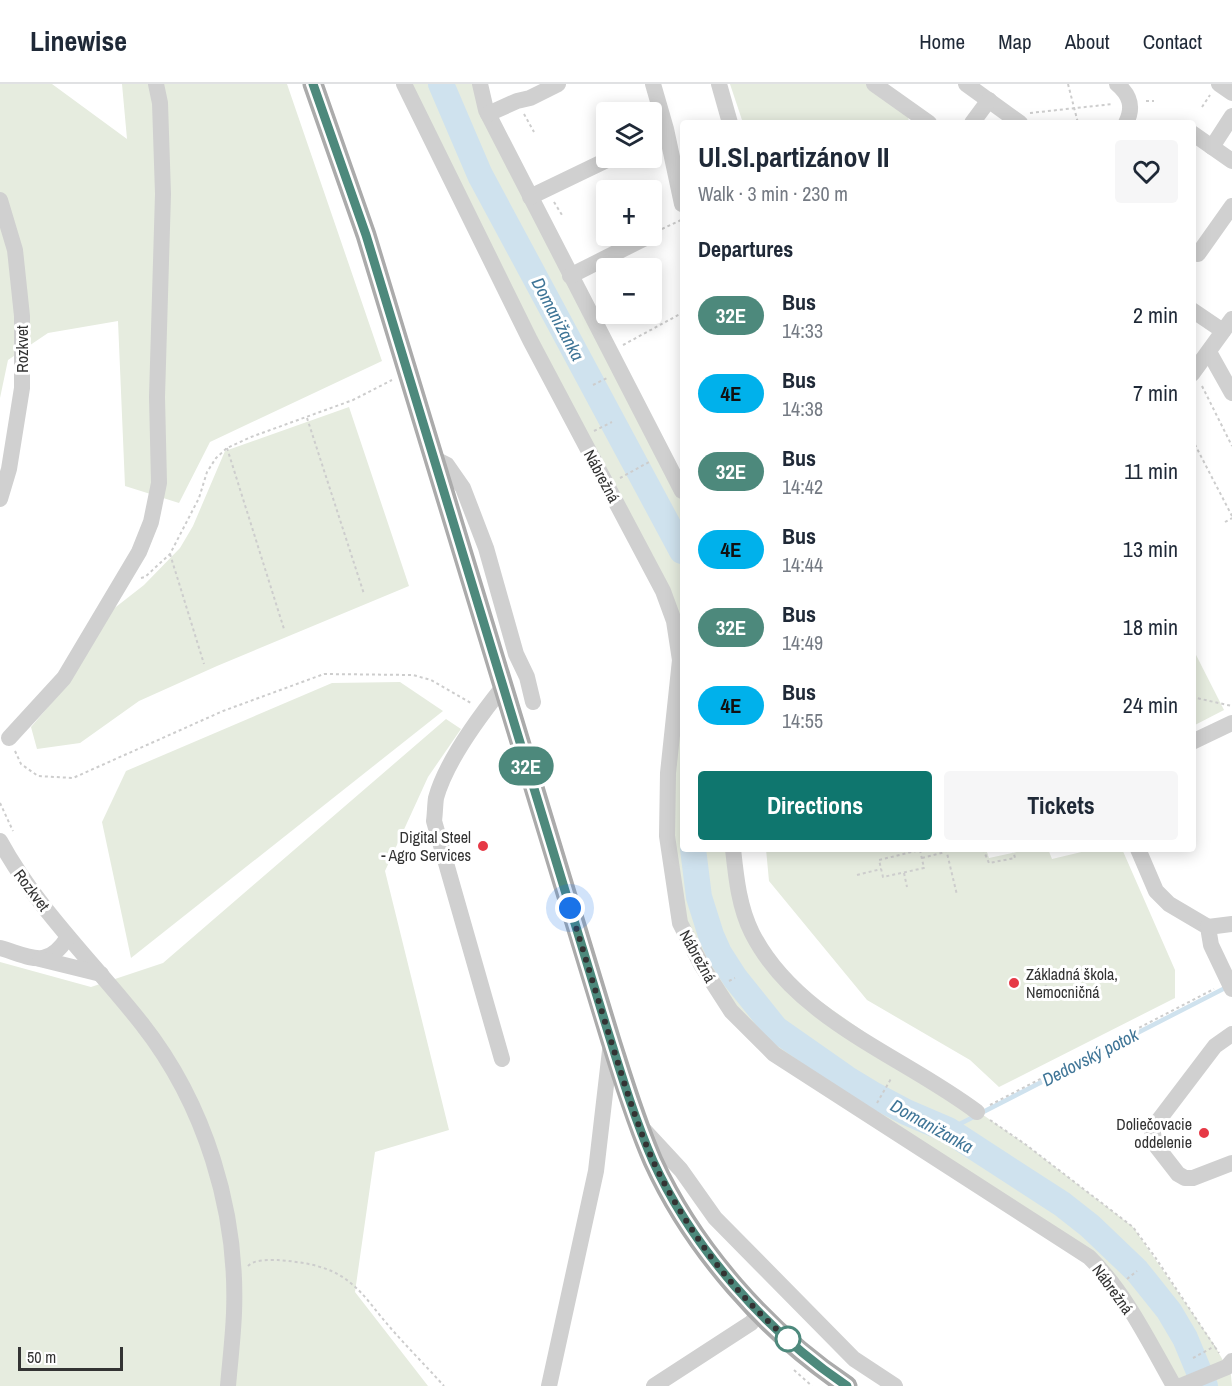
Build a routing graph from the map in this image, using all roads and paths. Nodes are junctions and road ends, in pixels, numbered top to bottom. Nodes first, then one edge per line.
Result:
1 (156, 84) edge
2 (313, 84) edge
3 (404, 84) edge
4 (480, 84) edge
5 (558, 84) edge
6 (653, 84) edge
7 (719, 84) edge
8 (966, 84) edge
9 (1068, 84) edge
10 (1117, 84) edge
11 (883, 87) edge
12 (1215, 88) edge
13 (1232, 93) edge
14 (989, 100) junction
15 (517, 101) junction
16 (1131, 102) junction
17 (1202, 107) dead end
18 (1074, 108) junction
19 (488, 114) junction
20 (1232, 116) edge
21 (1014, 119) edge
22 (729, 120) edge
23 (925, 120) edge
24 (974, 120) edge
25 (1077, 120) edge
26 (1128, 120) edge
27 (534, 132) dead end
28 (1196, 136) edge
29 (1212, 147) junction
30 (1232, 161) edge
31 (596, 165) edge
32 (680, 195) edge
33 (530, 197) junction
34 (0, 200) edge
35 (1232, 206) edge
36 (680, 220) edge
37 (662, 229) edge
38 (628, 246) edge
39 (1196, 252) edge
40 (570, 276) junction
41 (1196, 313) edge
42 (680, 314) edge
43 (1227, 325) edge
44 (610, 352) junction
45 (1209, 352) junction
46 (407, 372) junction
47 (1197, 379) edge
48 (1232, 393) edge
49 (307, 418) junction
50 (1232, 446) edge
51 (1196, 447) edge
52 (227, 448) junction
53 (664, 455) junction
54 (434, 458) junction
55 (606, 484) junction
56 (680, 487) edge
57 (0, 498) edge
58 (1232, 517) edge
59 (1225, 522) dead end
60 (170, 554) junction
61 (123, 579) junction
62 (364, 594) dead end
63 (284, 628) dead end
64 (204, 664) dead end
65 (503, 687) junction
66 (1196, 698) edge
67 (533, 702) dead end
68 (1232, 706) edge
69 (484, 711) junction
70 (1232, 723) edge
71 (9, 738) joint
72 (1196, 740) edge
73 (0, 841) edge
74 (733, 852) edge
75 (900, 852) edge
76 (912, 852) edge
77 (920, 852) edge
78 (940, 852) edge
79 (946, 852) edge
80 (984, 852) edge
81 (1014, 852) edge
82 (1139, 852) edge
83 (900, 855) junction
84 (922, 858) junction
85 (881, 869) junction
86 (904, 873) junction
87 (857, 875) dead end
88 (908, 887) dead end
89 (957, 895) dead end
90 (1232, 924) edge
91 (1208, 927) junction
92 (68, 937) junction
93 (0, 948) edge
94 (40, 959) junction
95 (1042, 967) dead end
96 (101, 975) junction
97 (1230, 985) edge
98 (1048, 1000) dead end
99 (1232, 1034) edge
100 (611, 1041) junction
101 (502, 1059) dead end
102 (901, 1062) junction
103 (977, 1112) junction
104 (870, 1116) junction
105 (638, 1124) junction
106 (1232, 1163) edge
107 (244, 1270) dead end
108 (760, 1311) junction
109 (1215, 1346) junction
110 (1193, 1358) dead end
111 (1224, 1366) edge
112 (1182, 1384) edge
113 (228, 1386) edge
114 (444, 1386) edge
115 (549, 1386) edge
116 (654, 1386) edge
117 (847, 1386) edge
118 (895, 1386) edge

1 - 61 street
2 - 46 main road
3 - 55 street, Nábrežná
4 - 19 street
5 - 15 street
6 - 32 street
7 - 22 street
8 - 14 street
9 - 18 path
10 - 16 street
11 - 23 street
12 - 13 street
12 - 17 path
14 - 21 street
14 - 24 street
15 - 19 street
15 - 27 path
16 - 18 path
16 - 26 street
18 - 21 path
18 - 25 path
19 - 33 street
20 - 29 street
28 - 29 street
29 - 30 street
31 - 33 street
33 - 40 street
34 - 57 street, Rozkvet
35 - 39 street
36 - 37 path
38 - 40 street
40 - 44 street
41 - 43 street
42 - 44 path
43 - 45 street
44 - 53 street
45 - 47 street
45 - 48 street
46 - 49 path
46 - 54 main road
47 - 50 path
49 - 52 path
49 - 62 path
51 - 58 path
52 - 60 path
52 - 63 path
53 - 55 path
53 - 56 street
54 - 65 main road
54 - 67 street
55 - 104 street, Nábrežná
58 - 59 path
60 - 61 path
60 - 64 path
61 - 71 street
65 - 69 street
65 - 100 main road
66 - 68 path
69 - 71 path
69 - 101 street
70 - 72 street
73 - 92 street, Rozkvet
74 - 102 street
75 - 83 path
76 - 83 path
77 - 84 path
78 - 84 path
79 - 89 path
80 - 81 path
82 - 91 street
83 - 85 path
84 - 86 path
85 - 86 path
85 - 87 path
86 - 88 path
90 - 91 street
91 - 97 street
92 - 94 street
92 - 96 street, Rozkvet
93 - 94 street
94 - 96 street
95 - 98 path
96 - 113 street, Rozkvet
97 - 103 path
99 - 106 street
100 - 105 main road
100 - 115 street
102 - 103 street
102 - 104 path
103 - 109 path
104 - 112 street, Nábrežná
105 - 108 main road
105 - 118 street
107 - 114 path
108 - 116 street
108 - 117 main road
109 - 110 path
109 - 111 path
111 - 112 street

